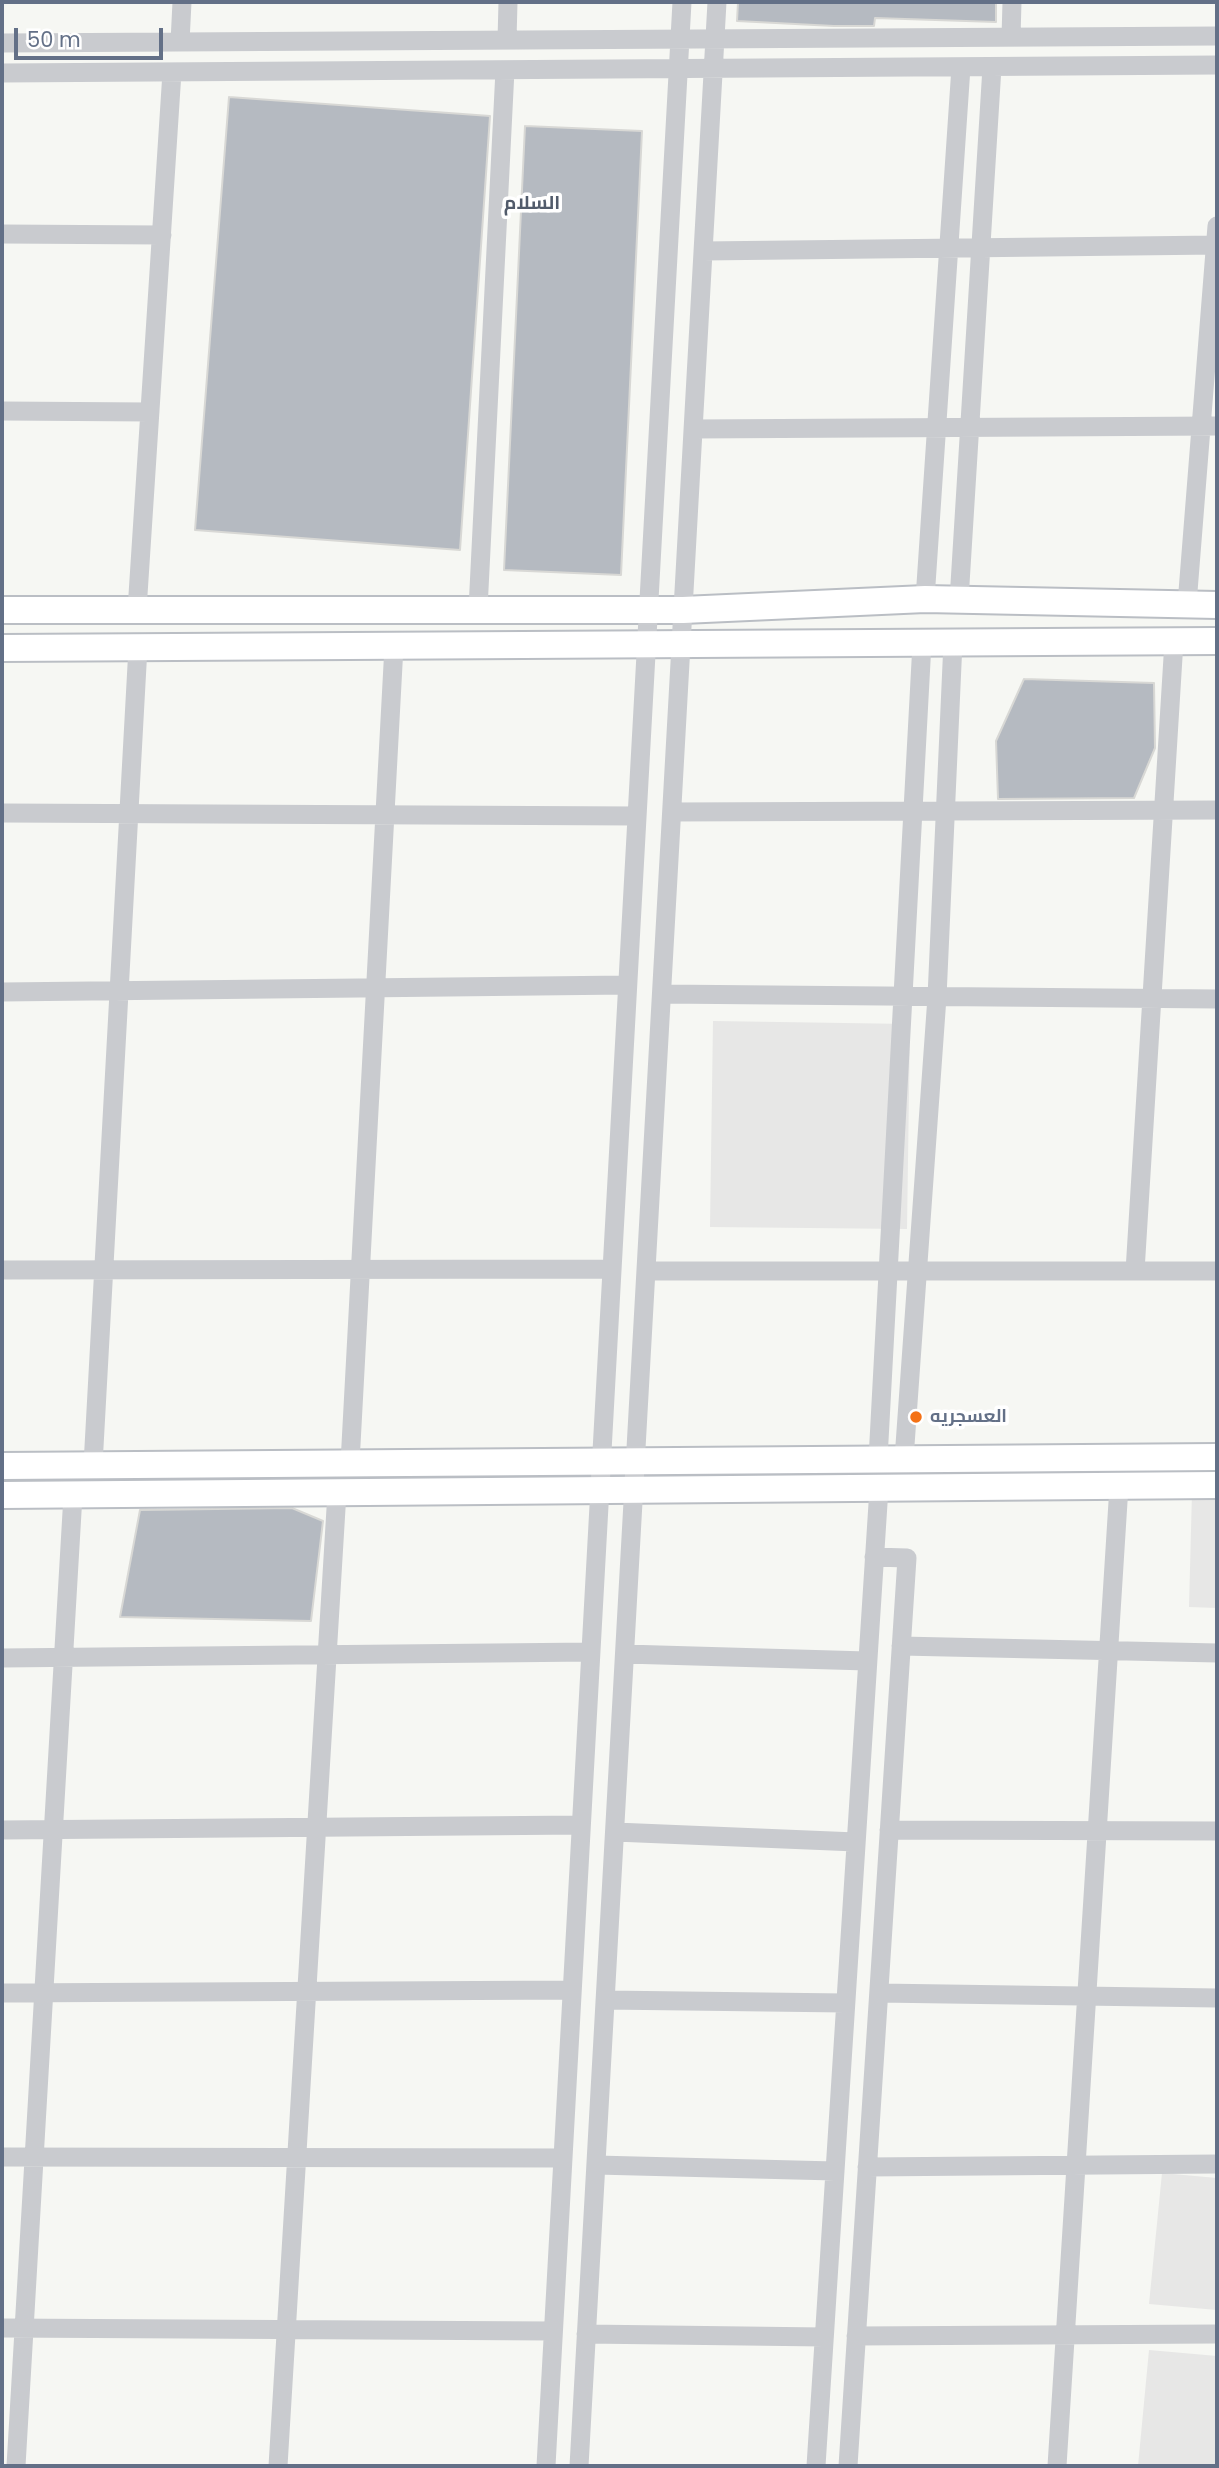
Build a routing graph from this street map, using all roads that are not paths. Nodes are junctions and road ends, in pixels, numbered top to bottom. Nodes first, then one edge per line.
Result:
1 (182, 2) edge
2 (508, 2) edge
3 (682, 2) edge
4 (717, 2) edge
5 (1012, 2) edge
6 (1217, 36) edge
7 (1011, 37) junction
8 (680, 39) junction
9 (715, 39) junction
10 (507, 40) junction
11 (180, 42) junction
12 (2, 43) edge
13 (1217, 65) edge
14 (961, 67) junction
15 (992, 67) junction
16 (678, 69) junction
17 (713, 69) junction
18 (505, 70) junction
19 (172, 72) junction
20 (2, 73) edge
21 (2, 234) edge
22 (162, 234) junction
23 (1217, 238) edge
24 (949, 248) junction
25 (982, 248) junction
26 (703, 251) junction
27 (2, 411) edge
28 (150, 412) junction
29 (1209, 426) edge
30 (970, 427) junction
31 (936, 428) junction
32 (693, 429) junction
33 (925, 599) junction
34 (959, 600) junction
35 (1187, 604) junction
36 (1217, 605) edge
37 (2, 610) edge
38 (137, 610) junction
39 (478, 610) junction
40 (648, 610) junction
41 (683, 610) junction
42 (1174, 641) junction
43 (1217, 641) edge
44 (953, 642) junction
45 (922, 643) junction
46 (646, 644) junction
47 (681, 644) junction
48 (394, 646) junction
49 (138, 647) junction
50 (2, 648) edge
51 (1164, 810) junction
52 (1217, 810) edge
53 (672, 811) junction
54 (915, 811) junction
55 (947, 811) junction
56 (2, 813) edge
57 (128, 814) junction
58 (384, 815) junction
59 (637, 816) junction
60 (627, 985) junction
61 (375, 986) junction
62 (119, 990) junction
63 (2, 992) edge
64 (662, 995) junction
65 (903, 996) junction
66 (937, 997) junction
67 (1152, 998) junction
68 (1217, 999) edge
69 (612, 1269) junction
70 (2, 1270) edge
71 (103, 1270) junction
72 (360, 1270) junction
73 (646, 1271) junction
74 (888, 1271) junction
75 (918, 1271) junction
76 (1135, 1271) junction
77 (1217, 1271) edge
78 (1217, 1457) edge
79 (878, 1459) junction
80 (904, 1459) junction
81 (601, 1461) junction
82 (635, 1461) junction
83 (349, 1463) junction
84 (93, 1465) junction
85 (2, 1466) edge
86 (1217, 1485) edge
87 (1119, 1486) junction
88 (879, 1488) junction
89 (600, 1490) junction
90 (634, 1490) junction
91 (337, 1492) junction
92 (2, 1495) edge
93 (73, 1495) junction
94 (874, 1557) junction
95 (901, 1646) junction
96 (1108, 1651) junction
97 (591, 1652) junction
98 (1217, 1653) edge
99 (625, 1654) junction
100 (327, 1655) junction
101 (64, 1657) junction
102 (2, 1658) edge
103 (867, 1661) junction
104 (581, 1825) junction
105 (317, 1827) junction
106 (53, 1829) junction
107 (2, 1830) edge
108 (889, 1830) junction
109 (1097, 1831) junction
110 (1217, 1831) edge
111 (615, 1832) junction
112 (856, 1842) junction
113 (572, 1990) junction
114 (307, 1992) junction
115 (2, 1993) edge
116 (44, 1993) junction
117 (878, 1993) junction
118 (1087, 1996) junction
119 (1217, 1998) edge
120 (605, 2000) junction
121 (845, 2003) junction
122 (2, 2157) edge
123 (34, 2158) junction
124 (297, 2158) junction
125 (563, 2158) junction
126 (1217, 2164) edge
127 (596, 2165) junction
128 (1076, 2165) junction
129 (867, 2167) junction
130 (835, 2171) junction
131 (2, 2328) edge
132 (24, 2328) junction
133 (286, 2330) junction
134 (553, 2331) junction
135 (586, 2334) junction
136 (1217, 2334) edge
137 (1065, 2335) junction
138 (856, 2336) junction
139 (824, 2337) junction
140 (16, 2466) edge
141 (278, 2466) edge
142 (546, 2466) edge
143 (579, 2466) edge
144 (816, 2466) edge
145 (848, 2466) edge
146 (1057, 2466) edge

1 - 11 street
2 - 10 street
3 - 8 street
4 - 9 street
5 - 7 street
6 - 7 street
7 - 9 street
8 - 9 street
8 - 10 street
8 - 16 street
9 - 17 street
10 - 11 street
11 - 12 street
13 - 15 street
14 - 15 street
14 - 17 street
14 - 24 street
15 - 25 street
16 - 17 street
16 - 18 street
16 - 40 street
17 - 26 street
18 - 19 street
18 - 39 street
19 - 20 street
19 - 22 street
21 - 22 street
22 - 28 street
23 - 25 street
23 - 29 street
24 - 25 street
24 - 26 street
24 - 31 street
25 - 30 street
26 - 32 street
27 - 28 street
28 - 38 street
29 - 30 street
29 - 35 street
30 - 31 street
30 - 34 street
31 - 32 street
31 - 33 street
32 - 41 street
33 - 34 main road
33 - 41 main road
34 - 35 main road
35 - 36 main road
37 - 38 main road
38 - 39 main road
39 - 40 main road
40 - 41 main road
40 - 46 street
41 - 47 street
42 - 43 main road
42 - 44 main road
42 - 51 street
44 - 45 main road
44 - 55 street
45 - 47 main road
45 - 54 street
46 - 47 main road
46 - 48 main road
46 - 59 street
47 - 53 street
48 - 49 main road
48 - 58 street
49 - 50 main road
49 - 57 street
51 - 52 street
51 - 55 street
51 - 67 street
53 - 54 street
53 - 64 street
54 - 55 street
54 - 65 street
55 - 66 street
56 - 57 street
57 - 58 street
57 - 62 street
58 - 59 street
58 - 61 street
59 - 60 street
60 - 61 street
60 - 69 street
61 - 62 street
61 - 72 street
62 - 63 street
62 - 71 street
64 - 65 street
64 - 73 street
65 - 66 street
65 - 74 street
66 - 67 street
66 - 75 street
67 - 68 street
67 - 76 street
69 - 72 street
69 - 81 street
70 - 71 street
71 - 72 street
71 - 84 street
72 - 83 street
73 - 74 street
73 - 82 street
74 - 75 street
74 - 79 street
75 - 76 street
75 - 80 street
76 - 77 street
78 - 80 main road
79 - 80 main road
79 - 82 main road
81 - 82 main road
81 - 83 main road
81 - 89 street
82 - 90 street
83 - 84 main road
84 - 85 main road
86 - 87 main road
87 - 88 main road
87 - 96 street
88 - 90 main road
88 - 94 street
89 - 90 main road
89 - 91 main road
89 - 97 street
90 - 99 street
91 - 93 main road
91 - 100 street
92 - 93 main road
93 - 101 street
94 - 95 street
94 - 103 street
95 - 96 street
95 - 108 street
96 - 98 street
96 - 109 street
97 - 100 street
97 - 104 street
99 - 103 street
99 - 111 street
100 - 101 street
100 - 105 street
101 - 102 street
101 - 106 street
103 - 112 street
104 - 105 street
104 - 113 street
105 - 106 street
105 - 114 street
106 - 107 street
106 - 116 street
108 - 109 street
108 - 117 street
109 - 110 street
109 - 118 street
111 - 112 street
111 - 120 street
112 - 121 street
113 - 114 street
113 - 125 street
114 - 116 street
114 - 124 street
115 - 116 street
116 - 123 street
117 - 118 street
117 - 129 street
118 - 119 street
118 - 128 street
120 - 121 street
120 - 127 street
121 - 130 street
122 - 123 street
123 - 124 street
123 - 132 street
124 - 125 street
124 - 133 street
125 - 134 street
126 - 128 street
127 - 130 street
127 - 135 street
128 - 129 street
128 - 137 street
129 - 138 street
130 - 139 street
131 - 132 street
132 - 133 street
132 - 140 street
133 - 134 street
133 - 141 street
134 - 142 street
135 - 139 street
135 - 143 street
136 - 137 street
137 - 138 street
137 - 146 street
138 - 145 street
139 - 144 street

